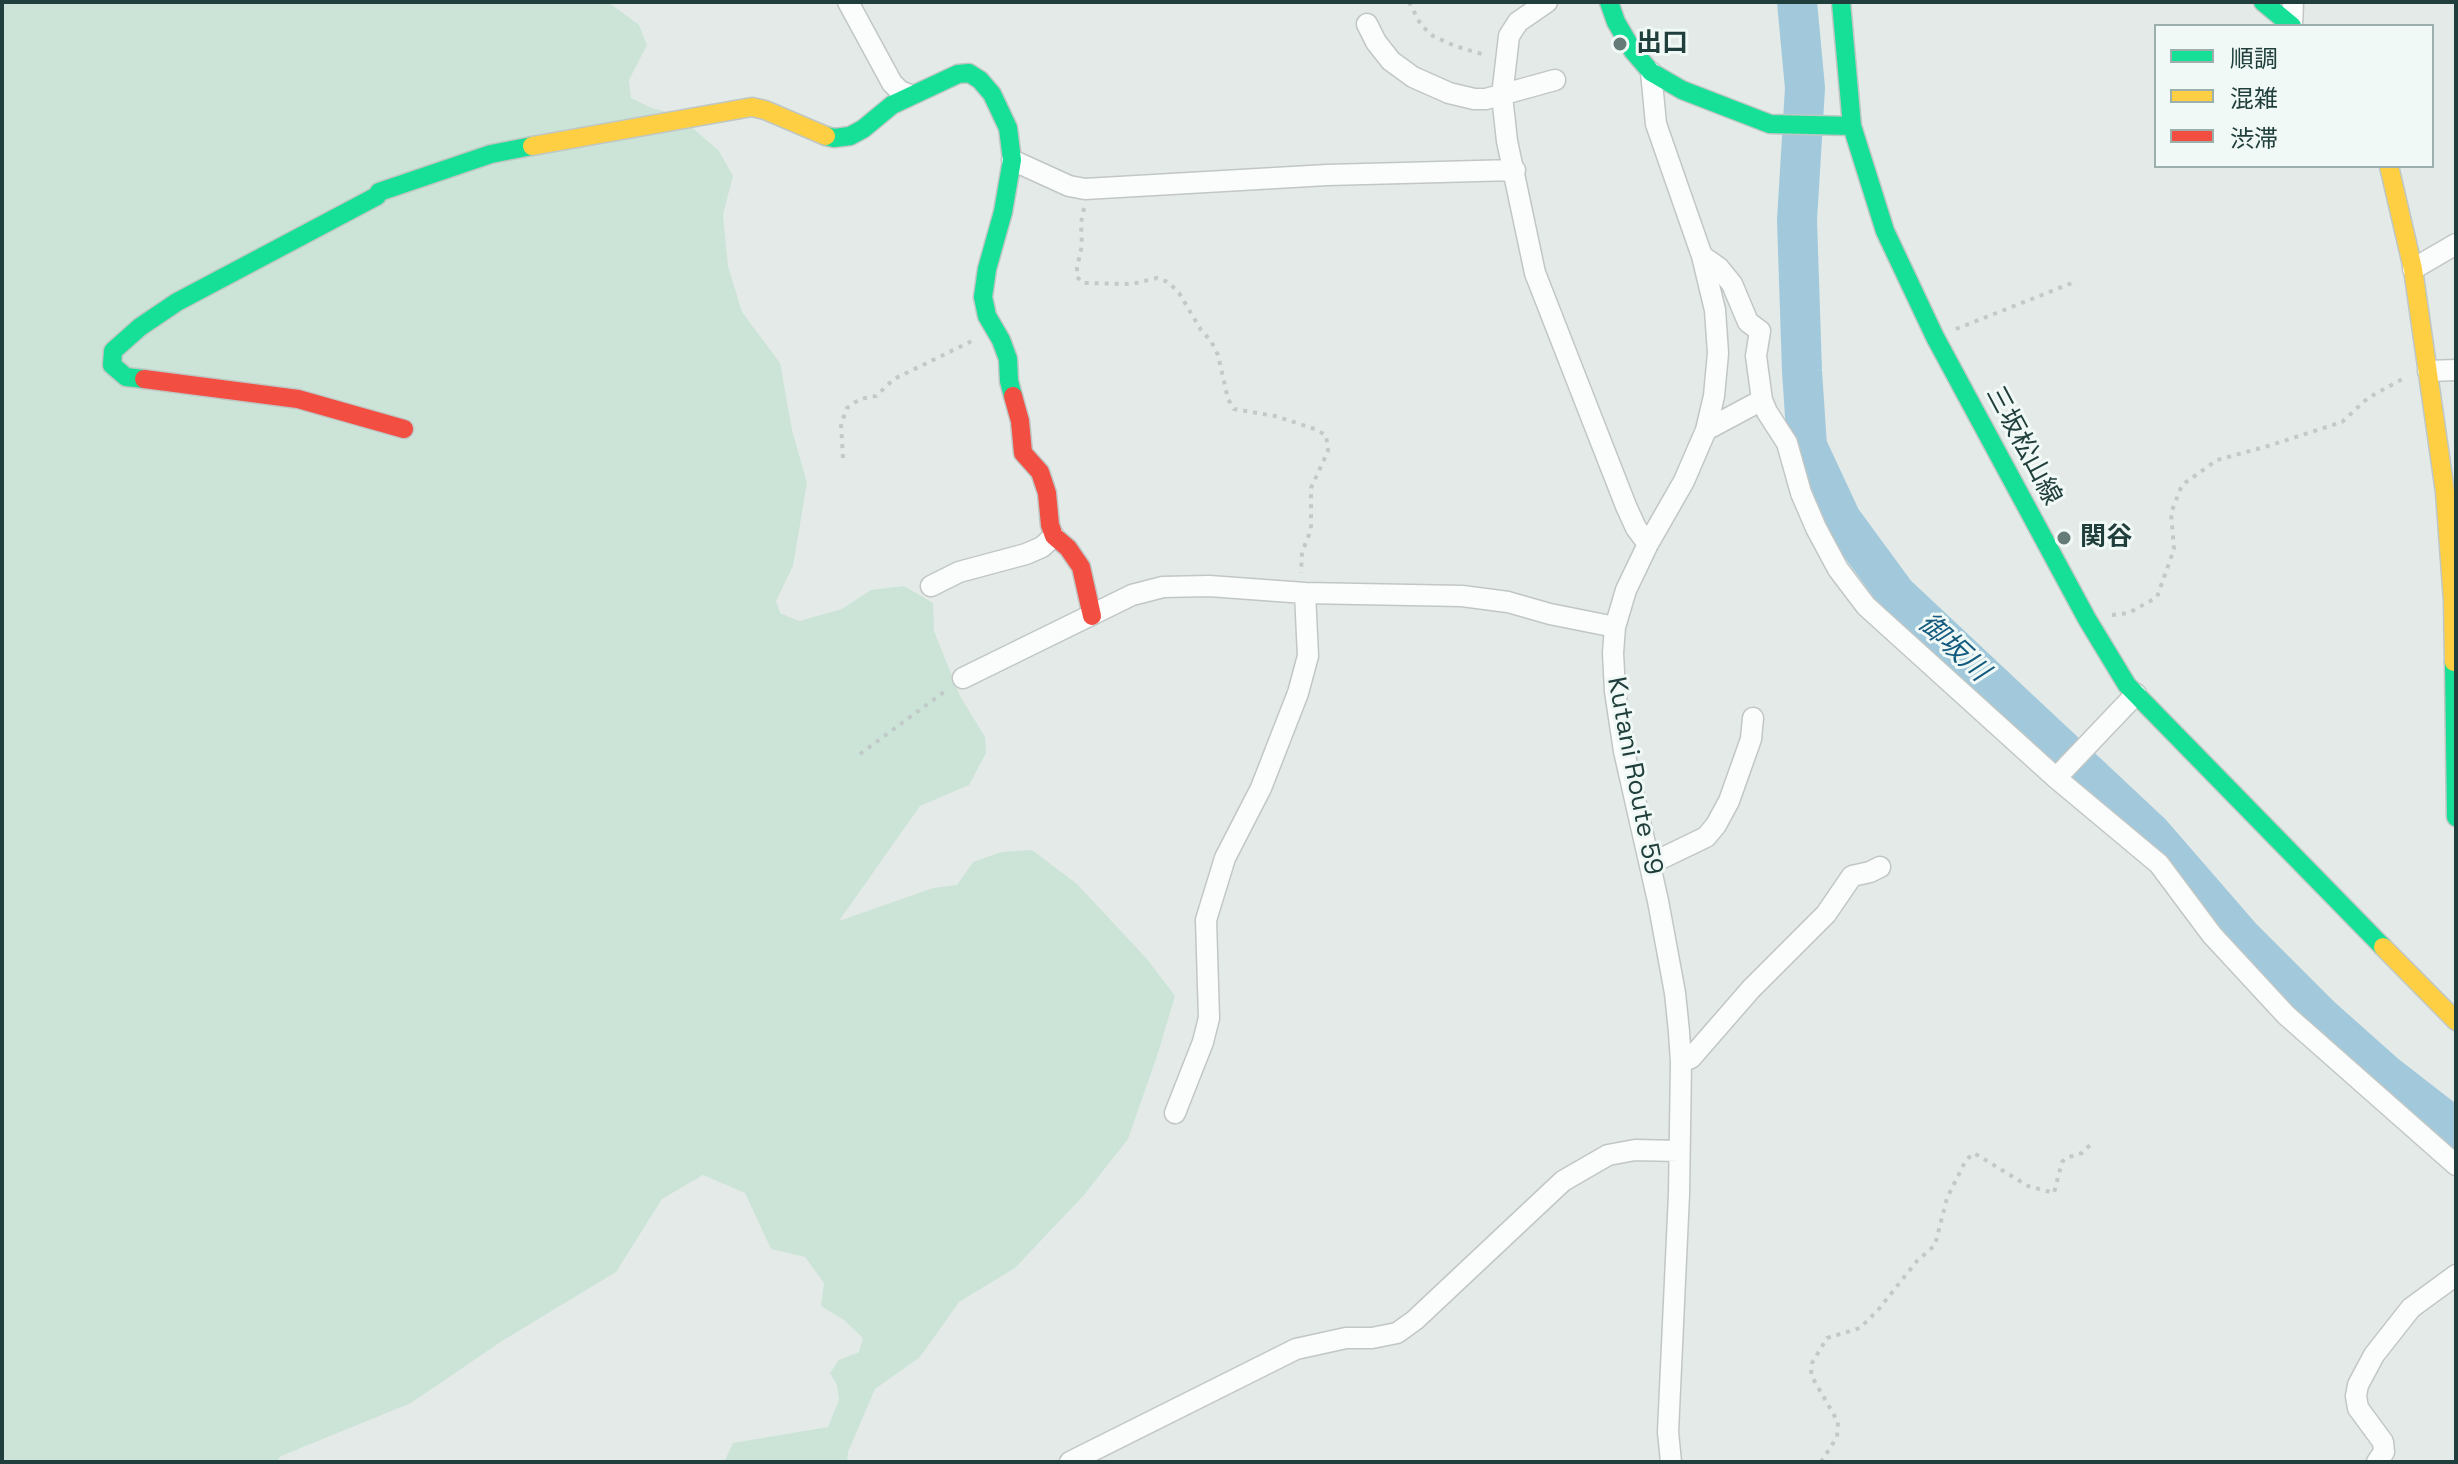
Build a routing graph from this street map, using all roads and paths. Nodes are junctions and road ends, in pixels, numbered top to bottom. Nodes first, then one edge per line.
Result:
1 (848, 2) edge
2 (1409, 2) edge
3 (1547, 2) edge
4 (1609, 2) edge
5 (1841, 2) edge
6 (2263, 2) edge
7 (2293, 2) edge
8 (1367, 24) dead end
9 (2290, 24) edge
10 (2292, 24) edge
11 (1504, 60) junction
12 (1651, 72) junction
13 (1555, 80) dead end
14 (910, 95) junction
15 (1502, 96) junction
16 (1845, 126) junction
17 (1012, 160) junction
18 (2389, 168) edge
19 (1515, 170) junction
20 (1085, 189) junction
21 (2456, 244) edge
22 (1702, 256) junction
23 (2413, 269) junction
24 (2077, 281) dead end
25 (994, 328) junction
26 (1935, 337) junction
27 (2456, 370) edge
28 (2428, 371) junction
29 (1762, 400) junction
30 (404, 429) dead end
31 (1706, 430) junction
32 (843, 458) dead end
33 (1054, 536) junction
34 (1648, 544) junction
35 (931, 586) dead end
36 (1305, 593) junction
37 (1092, 616) junction
38 (2087, 619) junction
39 (1615, 627) junction
40 (963, 678) joint
41 (2136, 694) junction
42 (1753, 718) dead end
43 (860, 754) dead end
44 (2058, 776) junction
45 (2456, 817) edge
46 (1650, 864) junction
47 (1880, 867) dead end
48 (2456, 1021) edge
49 (1681, 1062) junction
50 (1175, 1113) dead end
51 (2090, 1145) dead end
52 (1679, 1151) junction
53 (2456, 1165) edge
54 (2456, 1275) edge
55 (1070, 1462) edge
56 (1671, 1462) edge
57 (1821, 1462) edge
58 (2377, 1462) edge

1 - 14 street
2 - 11 path
3 - 11 street
4 - 12 main road
5 - 16 main road, 三坂松山線
6 - 9 main road
7 - 10 street
8 - 15 street
11 - 15 street
12 - 16 main road
12 - 22 street, Kutani Route 59
13 - 15 street
14 - 17 main road
14 - 30 main road
15 - 19 street
16 - 26 main road, 三坂松山線
17 - 20 street
17 - 25 main road
18 - 23 main road
19 - 20 street
19 - 34 street
20 - 36 path
21 - 23 street
22 - 29 street
22 - 31 street, Kutani Route 59
23 - 28 main road
24 - 26 path
25 - 32 path
25 - 33 main road
26 - 38 main road, 三坂松山線
27 - 28 street
28 - 38 path
28 - 45 main road
29 - 31 street
29 - 44 street
31 - 34 street, Kutani Route 59
33 - 35 street
33 - 37 main road
34 - 39 street, Kutani Route 59
36 - 37 street
36 - 39 street
36 - 50 street
37 - 40 street
38 - 41 main road, 三坂松山線
39 - 46 street, Kutani Route 59
40 - 43 path
41 - 44 street
41 - 48 main road, 三坂松山線
42 - 46 street
44 - 53 street
46 - 49 street, Kutani Route 59
47 - 49 street
49 - 52 street, Kutani Route 59
51 - 57 path
52 - 55 street
52 - 56 street, Kutani Route 59
54 - 58 street

